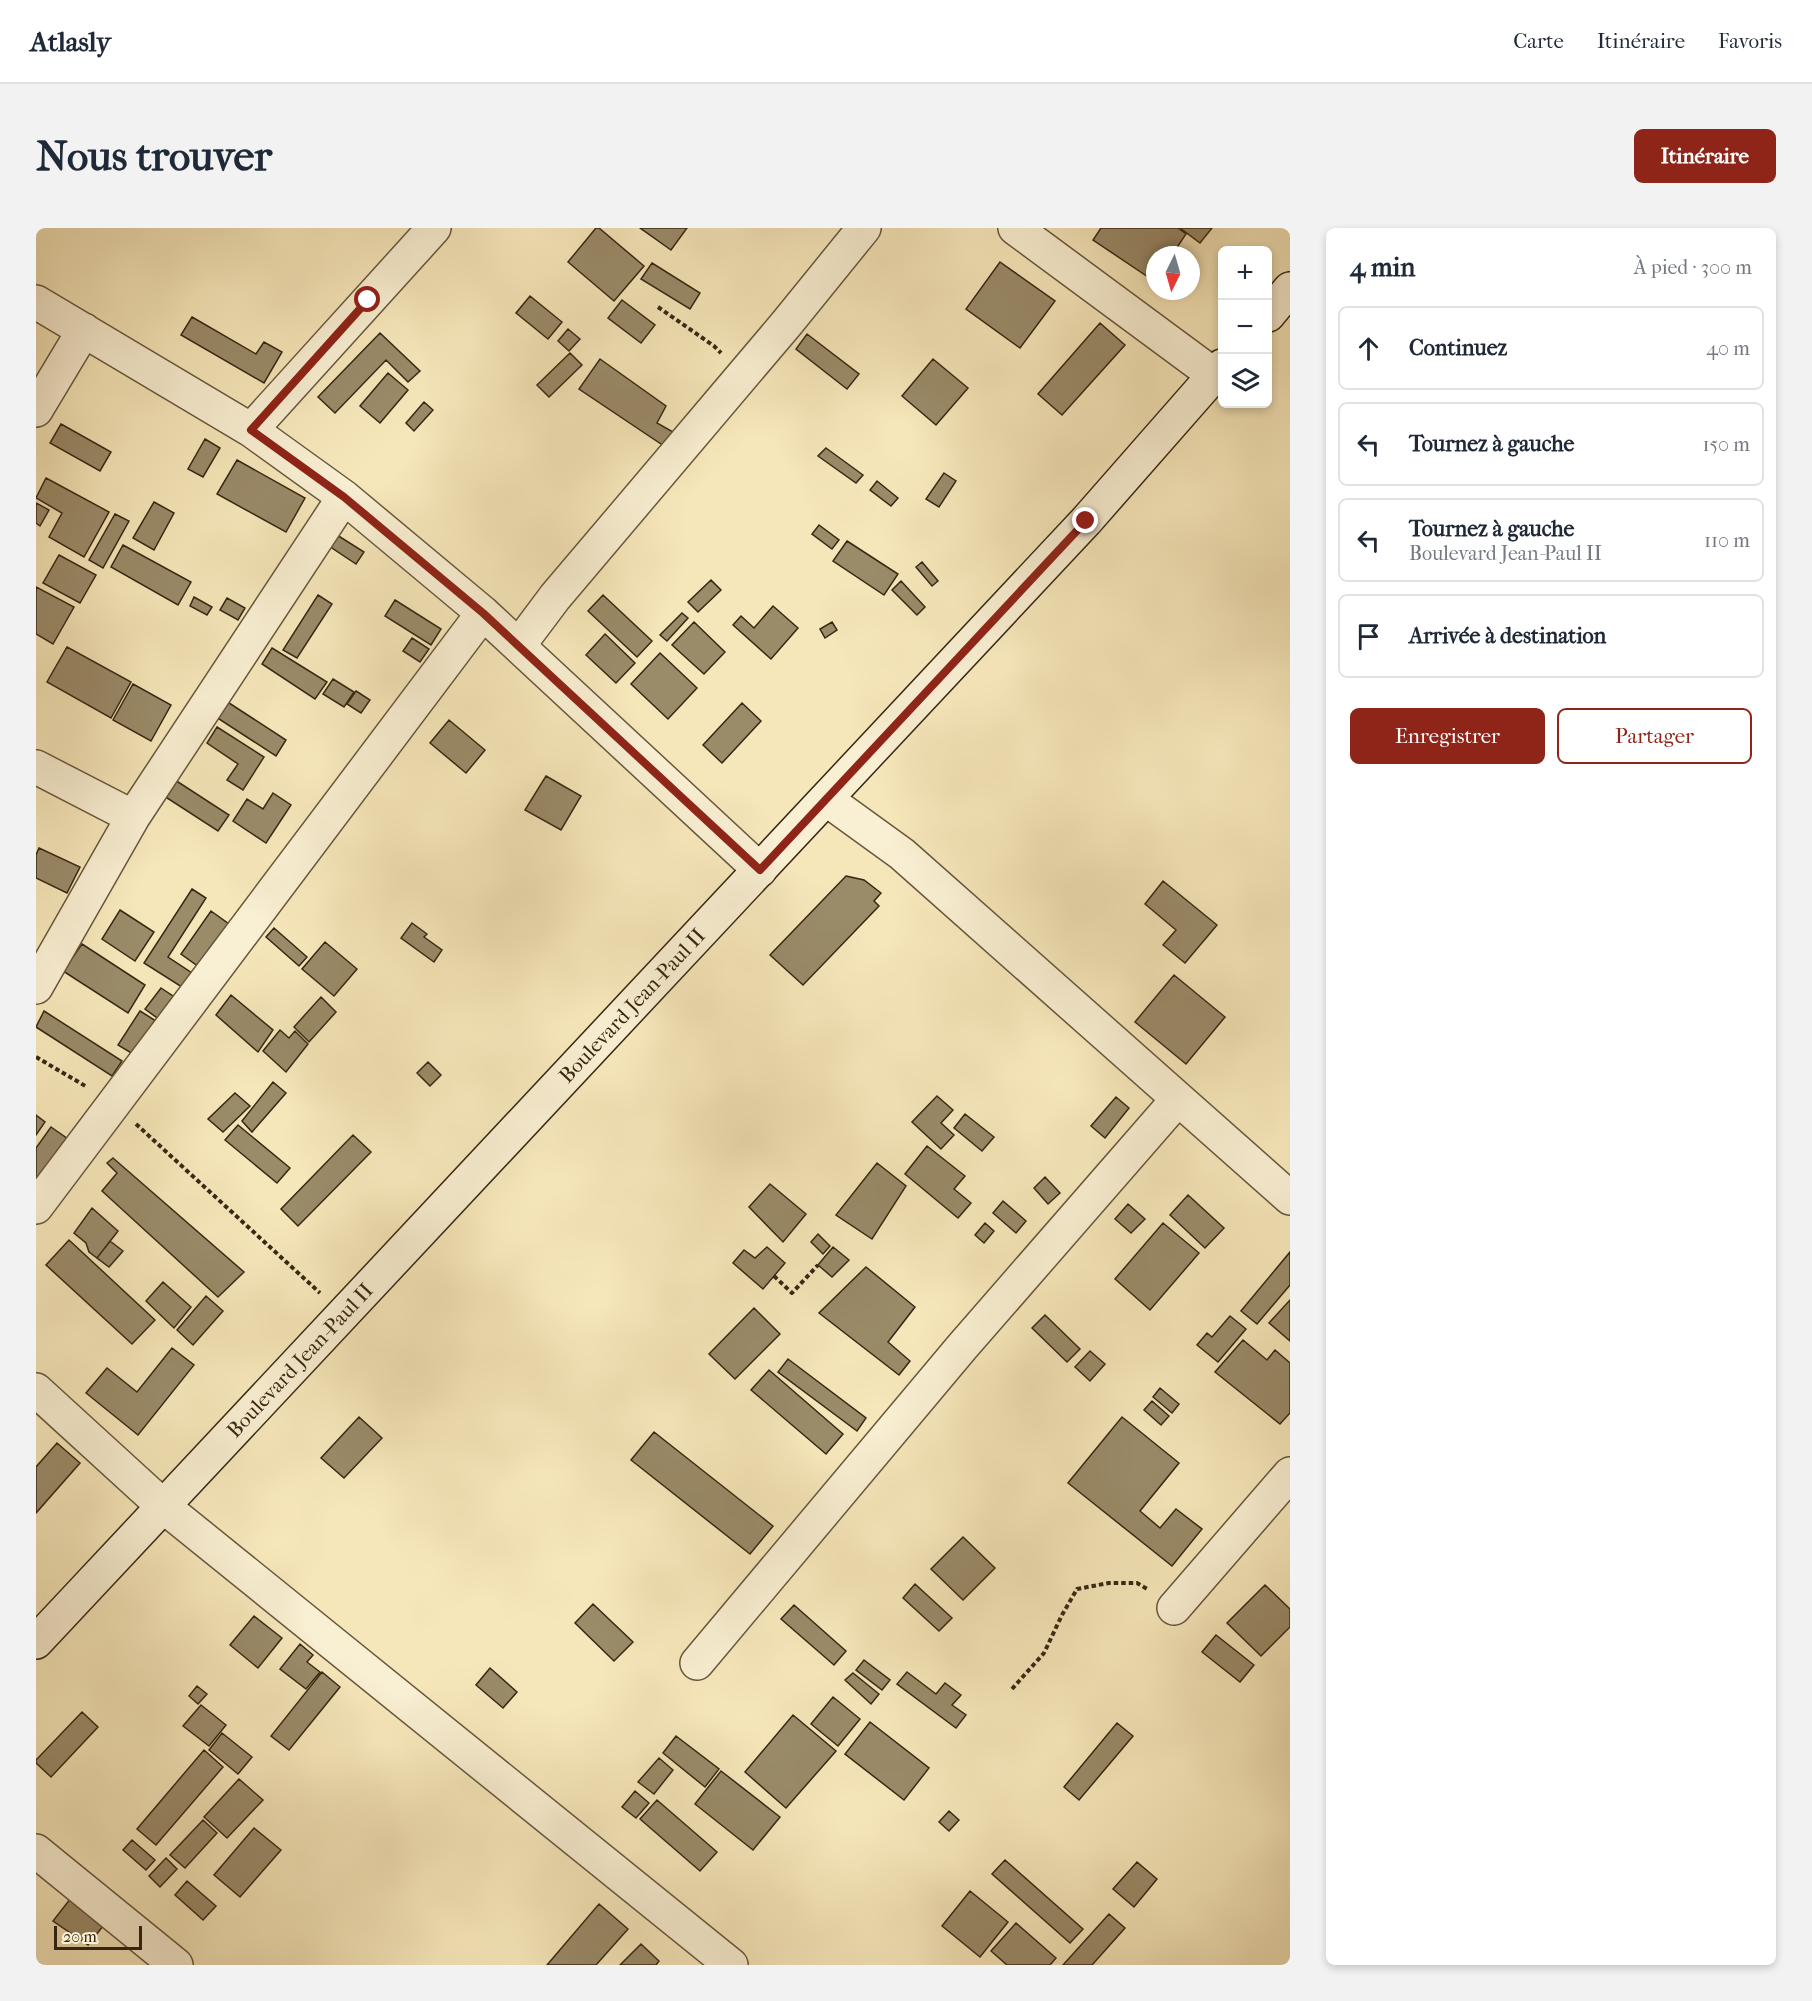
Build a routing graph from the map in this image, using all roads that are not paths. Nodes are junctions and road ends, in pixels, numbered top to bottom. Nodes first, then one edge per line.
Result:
1 (434, 228) edge
2 (864, 228) edge
3 (1015, 228) edge
4 (1290, 289) edge
5 (36, 302) edge
6 (1272, 310) edge
7 (84, 330) junction
8 (1218, 370) edge
9 (36, 410) edge
10 (251, 430) junction
11 (344, 497) junction
12 (483, 613) junction
13 (519, 645) junction
14 (36, 767) edge
15 (826, 799) junction
16 (133, 817) junction
17 (760, 870) junction
18 (36, 987) edge
19 (1178, 1099) junction
20 (1290, 1198) edge
21 (36, 1207) edge
22 (36, 1390) edge
23 (1290, 1474) edge
24 (163, 1506) junction
25 (1174, 1608) road end
26 (36, 1642) edge
27 (697, 1663) dead end
28 (36, 1851) edge
29 (176, 1965) edge
30 (731, 1965) edge

1 - 10 street
2 - 13 street
3 - 8 street
4 - 6 street
5 - 7 street
7 - 9 street
7 - 10 street
8 - 15 street, Boulevard Jean-Paul II
10 - 11 street
11 - 12 street
11 - 16 street
12 - 13 street
12 - 21 street
13 - 17 street
14 - 16 street
15 - 17 street, Boulevard Jean-Paul II
15 - 19 street
16 - 18 street
17 - 24 street, Boulevard Jean-Paul II
19 - 20 street
19 - 27 street
22 - 24 street
23 - 25 street
24 - 26 street, Boulevard Jean-Paul II
24 - 30 street
28 - 29 street

